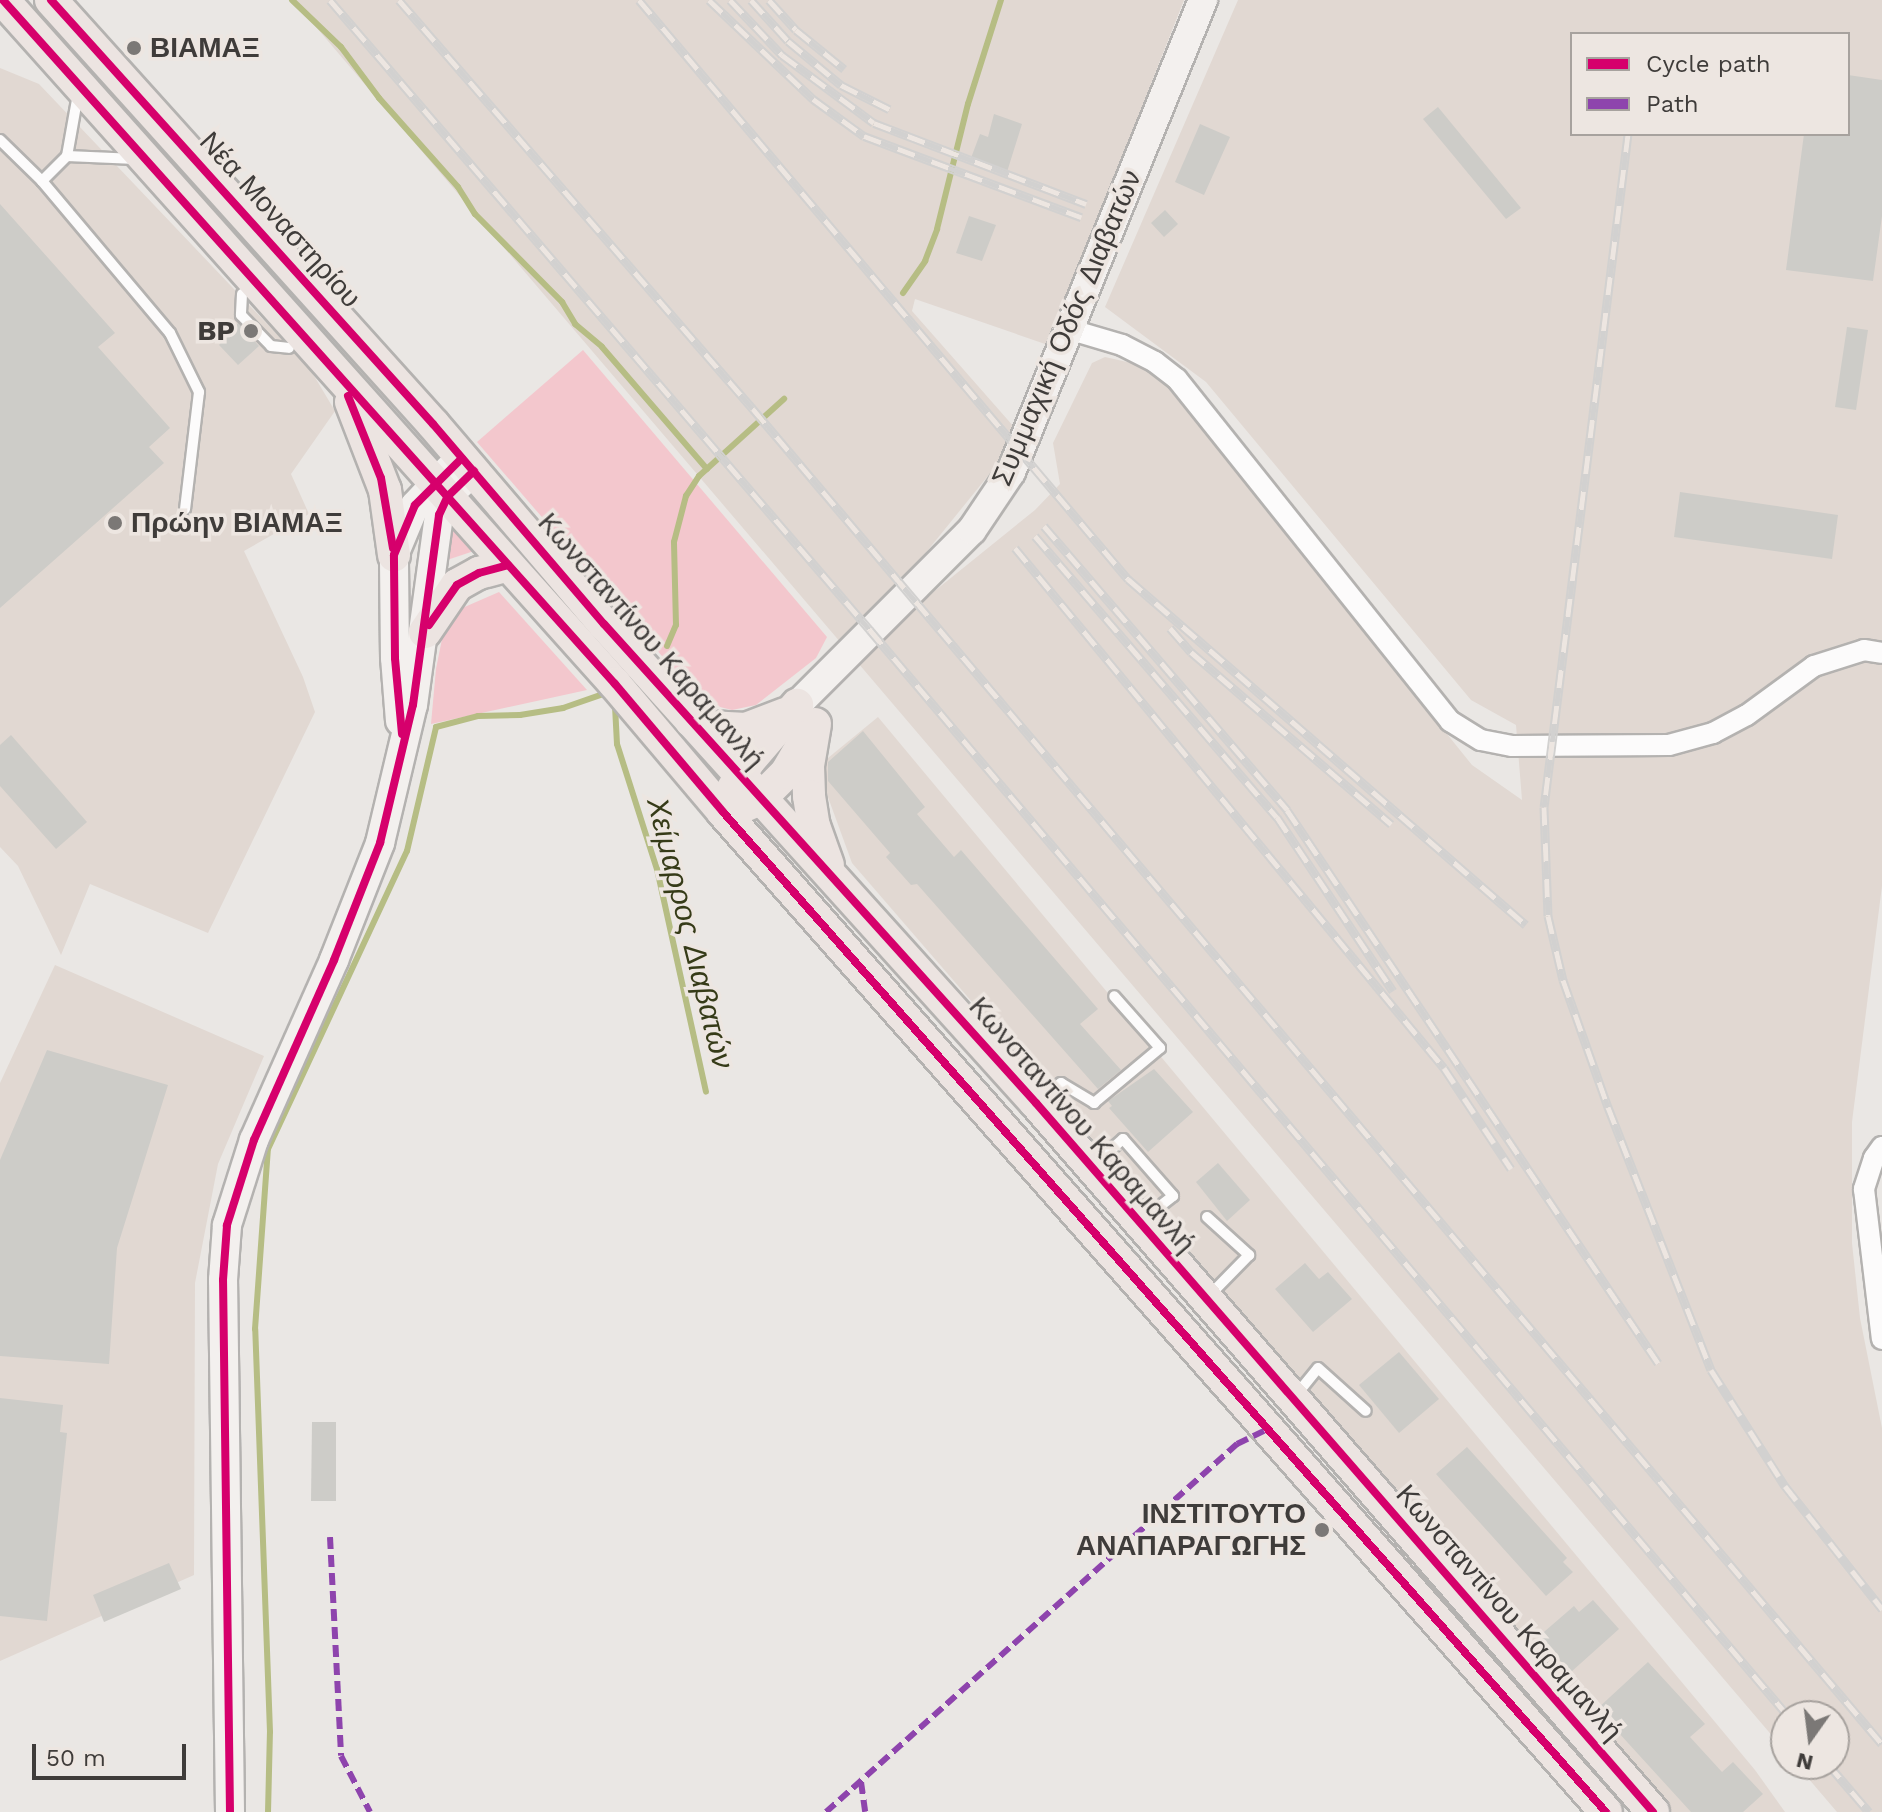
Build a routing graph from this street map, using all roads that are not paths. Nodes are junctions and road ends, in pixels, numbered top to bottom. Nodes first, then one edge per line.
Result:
1 (3, 0) edge
2 (51, 0) edge
3 (1203, 0) edge
4 (80, 84) junction
5 (0, 140) edge
6 (67, 156) junction
7 (149, 160) junction
8 (42, 181) junction
9 (242, 294) dead end
10 (1068, 329) junction
11 (289, 348) dead end
12 (335, 371) junction
13 (468, 464) junction
14 (442, 489) junction
15 (185, 509) dead end
16 (394, 555) junction
17 (508, 565) junction
18 (425, 632) junction
19 (1882, 653) edge
20 (806, 715) junction
21 (691, 721) junction
22 (403, 746) junction
23 (750, 787) junction
24 (723, 812) junction
25 (836, 882) junction
26 (1114, 996) dead end
27 (1036, 1103) junction
28 (1882, 1147) edge
29 (1091, 1167) junction
30 (1207, 1217) dead end
31 (1139, 1223) junction
32 (1206, 1299) junction
33 (1882, 1339) edge
34 (1293, 1398) junction
35 (1366, 1411) dead end
36 (226, 1806) edge
37 (1606, 1812) edge
38 (1653, 1812) edge

1 - 4 main road, Νέα Μοναστηρίου
2 - 13 main road, Νέα Μοναστηρίου
3 - 10 main road, Συμμαχική Οδός Διαβατών
4 - 6 lane
4 - 7 main road, Νέα Μοναστηρίου
5 - 8 lane
6 - 7 lane
6 - 8 lane
7 - 12 main road, Νέα Μοναστηρίου
8 - 15 lane
9 - 11 lane
10 - 19 street
10 - 20 main road, Συμμαχική Οδός Διαβατών
12 - 14 main road, Νέα Μοναστηρίου
12 - 16 main road
13 - 14 main road
13 - 21 main road, Κωνσταντίνου Καραμανλή
14 - 16 main road
14 - 17 main road, Νέα Μοναστηρίου
14 - 18 main road
16 - 22 main road
17 - 18 main road
17 - 24 main road, Κωνσταντίνου Καραμανλή
18 - 22 main road
20 - 21 main road
20 - 23 main road
20 - 25 main road
21 - 23 main road, Κωνσταντίνου Καραμανλή
22 - 36 main road
23 - 24 main road
23 - 25 main road, Κωνσταντίνου Καραμανλή
24 - 37 main road, Κωνσταντίνου Καραμανλή
25 - 27 main road, Κωνσταντίνου Καραμανλή
26 - 27 lane
27 - 29 main road, Κωνσταντίνου Καραμανλή
28 - 33 street
29 - 31 main road, Κωνσταντίνου Καραμανλή
29 - 31 lane
30 - 32 lane
31 - 32 main road, Κωνσταντίνου Καραμανλή
32 - 34 main road, Κωνσταντίνου Καραμανλή
34 - 35 lane
34 - 38 main road, Κωνσταντίνου Καραμανλή

